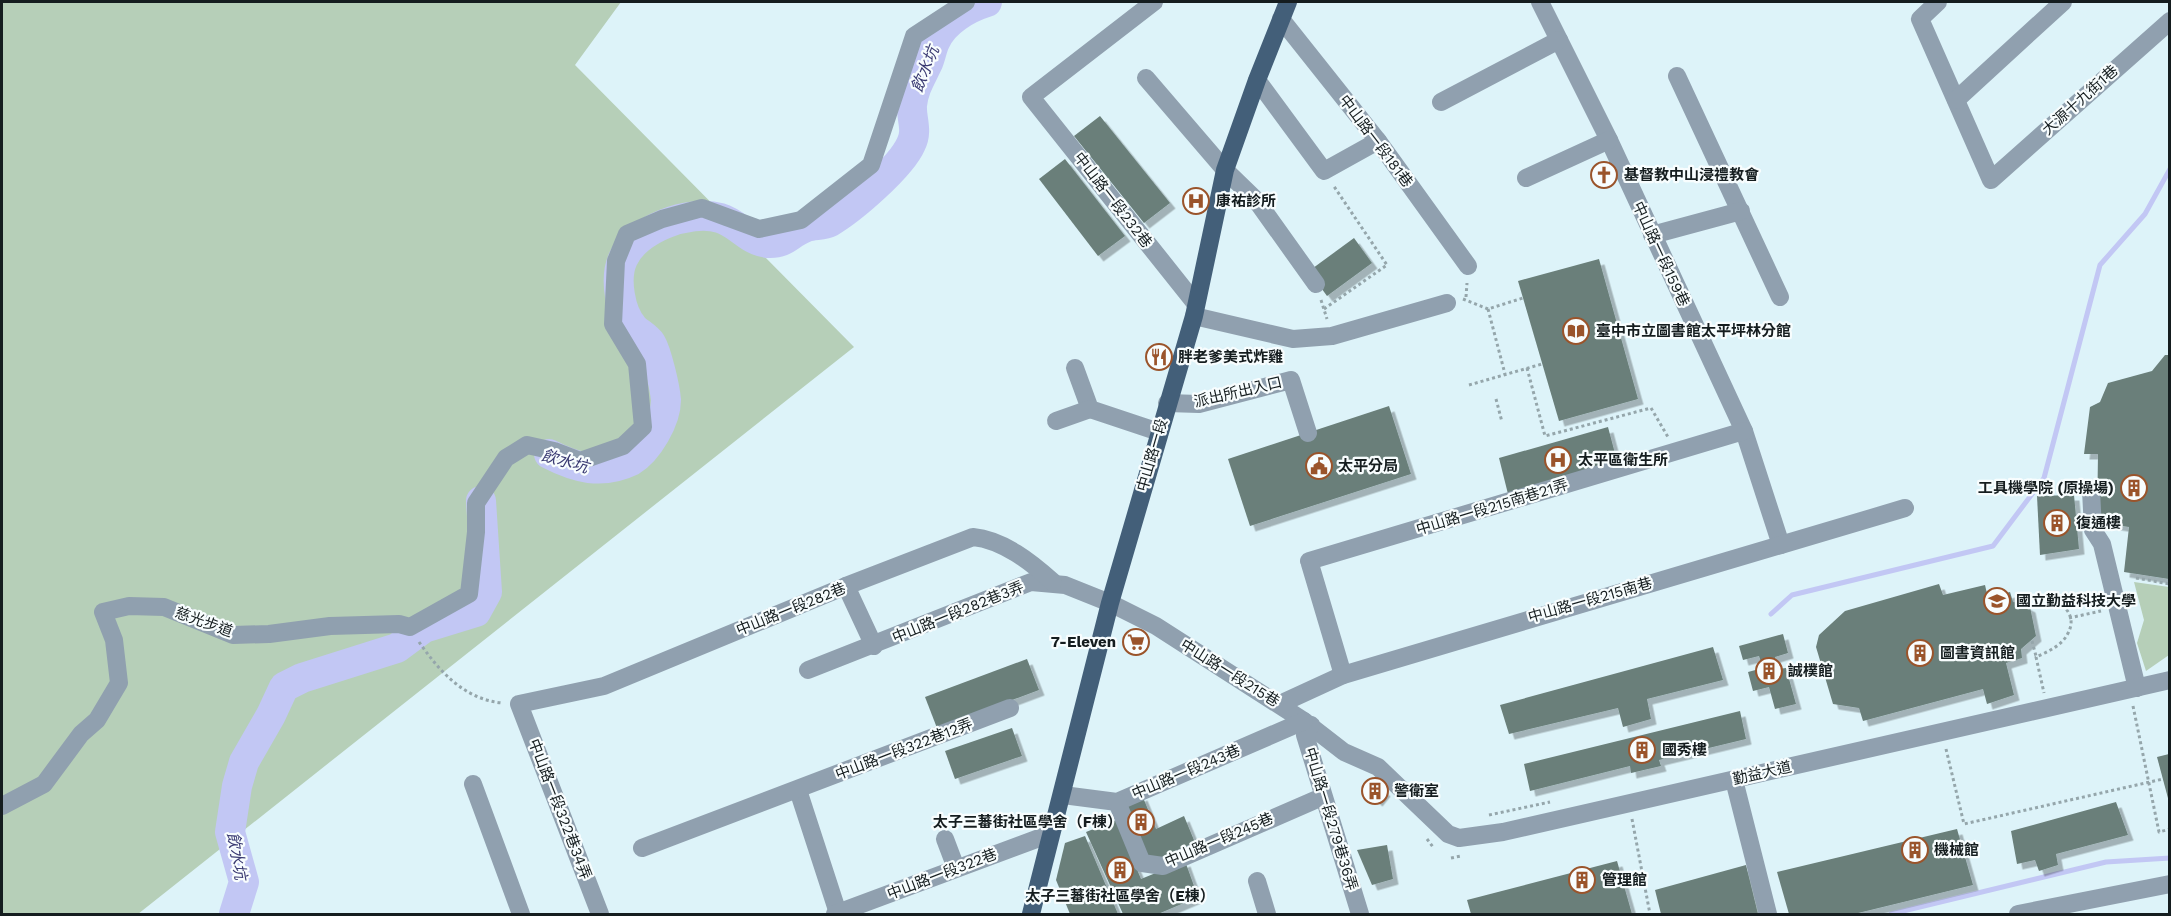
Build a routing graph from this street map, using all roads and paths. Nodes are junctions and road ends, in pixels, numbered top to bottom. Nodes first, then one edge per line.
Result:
1 (966, 2) edge
2 (1154, 2) edge
3 (1288, 2) edge
4 (1540, 2) edge
5 (1938, 2) edge
6 (2063, 2) edge
7 (1281, 19) junction
8 (2169, 21) edge
9 (1559, 40) junction
10 (1677, 76) dead end
11 (1146, 78) dead end
12 (1257, 80) junction
13 (1956, 100) junction
14 (1441, 102) dead end
15 (1609, 140) junction
16 (1378, 141) junction
17 (1225, 170) junction
18 (1324, 171) junction
19 (1526, 178) dead end
20 (1741, 211) junction
21 (1652, 235) junction
22 (1468, 266) dead end
23 (1316, 284) joint
24 (1780, 297) dead end
25 (1523, 298) dead end
26 (1447, 303) joint
27 (1324, 309) junction
28 (1488, 309) junction
29 (1194, 310) junction
30 (1332, 336) junction
31 (1542, 364) dead end
32 (1075, 368) dead end
33 (1527, 368) junction
34 (1505, 374) junction
35 (1469, 385) dead end
36 (1496, 399) dead end
37 (1167, 402) junction
38 (1090, 409) junction
39 (1056, 421) dead end
40 (1502, 422) dead end
41 (1744, 431) junction
42 (1158, 432) junction
43 (1308, 433) dead end
44 (1677, 451) junction
45 (2091, 490) dead end
46 (1905, 508) dead end
47 (1781, 545) junction
48 (2136, 578) dead end
49 (1053, 582) junction
50 (2169, 584) edge
51 (846, 586) junction
52 (1110, 603) junction
53 (2022, 603) dead end
54 (2103, 611) dead end
55 (2069, 618) junction
56 (414, 633) junction
57 (2032, 641) dead end
58 (874, 646) junction
59 (2036, 657) junction
60 (808, 670) dead end
61 (1342, 675) junction
62 (2169, 680) edge
63 (2134, 694) junction
64 (2045, 695) dead end
65 (519, 704) junction
66 (1280, 705) junction
67 (1010, 708) dead end
68 (1308, 723) junction
69 (1946, 749) dead end
70 (1378, 767) joint
71 (2163, 779) dead end
72 (1734, 780) junction
73 (2148, 783) junction
74 (473, 784) dead end
75 (798, 790) junction
76 (1063, 795) junction
77 (1322, 796) junction
78 (1117, 802) junction
79 (2, 806) edge
80 (1632, 817) dead end
81 (2169, 830) edge
82 (1050, 834) junction
83 (945, 839) dead end
84 (642, 848) dead end
85 (956, 868) junction
86 (1257, 881) dead end
87 (2169, 884) edge
88 (2065, 910) edge
89 (837, 914) edge
90 (521, 915) edge
91 (600, 915) edge
92 (1031, 915) edge
93 (1267, 915) edge
94 (1360, 915) edge
95 (1650, 915) edge
96 (1768, 915) edge
97 (2018, 915) edge

1 - 56 street
2 - 29 street, 中山路一段232巷
3 - 7 main road, 中山路一段
4 - 9 street, 中山路一段159巷
5 - 13 street
6 - 13 street
7 - 12 main road, 中山路一段
7 - 16 street, 中山路一段181巷
8 - 13 street, 大源十九街1巷
9 - 14 street
9 - 15 street, 中山路一段159巷
10 - 20 street
11 - 17 street
12 - 17 main road, 中山路一段
12 - 18 street
15 - 19 street
15 - 21 street, 中山路一段159巷
16 - 18 street
16 - 22 street, 中山路一段181巷
17 - 23 street
17 - 29 main road, 中山路一段
18 - 27 path
20 - 21 street
20 - 24 street
21 - 41 street, 中山路一段159巷
23 - 27 path
25 - 28 path
26 - 28 path
26 - 30 street
27 - 30 path
28 - 34 path
29 - 30 street
29 - 37 main road, 中山路一段
31 - 33 path
32 - 38 street
33 - 34 path
33 - 44 path
34 - 35 path
36 - 40 path
37 - 42 main road, 中山路一段
37 - 43 street, 派出所出入口
38 - 39 street
38 - 42 street
41 - 44 street, 中山路一段215南巷21弄
41 - 47 street, 中山路一段159巷
42 - 52 main road, 中山路一段
44 - 61 street, 中山路一段215南巷21弄
45 - 63 street
46 - 47 street, 中山路一段215南巷
47 - 61 street, 中山路一段215南巷
48 - 50 path
49 - 51 street, 中山路一段282巷
49 - 52 street, 中山路一段282巷3弄
49 - 58 street, 中山路一段282巷3弄
51 - 58 street
51 - 65 street, 中山路一段282巷
52 - 66 street, 中山路一段215巷
52 - 76 main road, 中山路一段
53 - 55 path
54 - 55 path
55 - 59 path
56 - 65 path
56 - 79 street, 慈光步道
57 - 59 path
58 - 60 street, 中山路一段282巷3弄
59 - 64 path
61 - 66 street, 中山路一段215南巷
62 - 63 street, 勤益大道
63 - 72 street, 勤益大道
63 - 73 path
65 - 91 street, 中山路一段322巷34弄
66 - 68 street, 中山路一段215巷
67 - 75 street, 中山路一段322巷12弄
68 - 70 street, 中山路一段215巷
68 - 77 street, 中山路一段279巷36弄
68 - 78 street, 中山路一段243巷
69 - 73 path
70 - 72 street, 勤益大道
71 - 73 path
72 - 96 street
73 - 81 path
74 - 90 street
75 - 84 street, 中山路一段322巷12弄
75 - 89 street
76 - 78 street, 中山路一段243巷
76 - 82 main road, 中山路一段
77 - 78 street, 中山路一段245巷
77 - 94 street, 中山路一段279巷36弄
80 - 95 path
82 - 85 street, 中山路一段322巷
82 - 92 main road, 中山路一段
83 - 85 street
85 - 89 street, 中山路一段322巷
86 - 93 street
87 - 88 street
88 - 97 street

